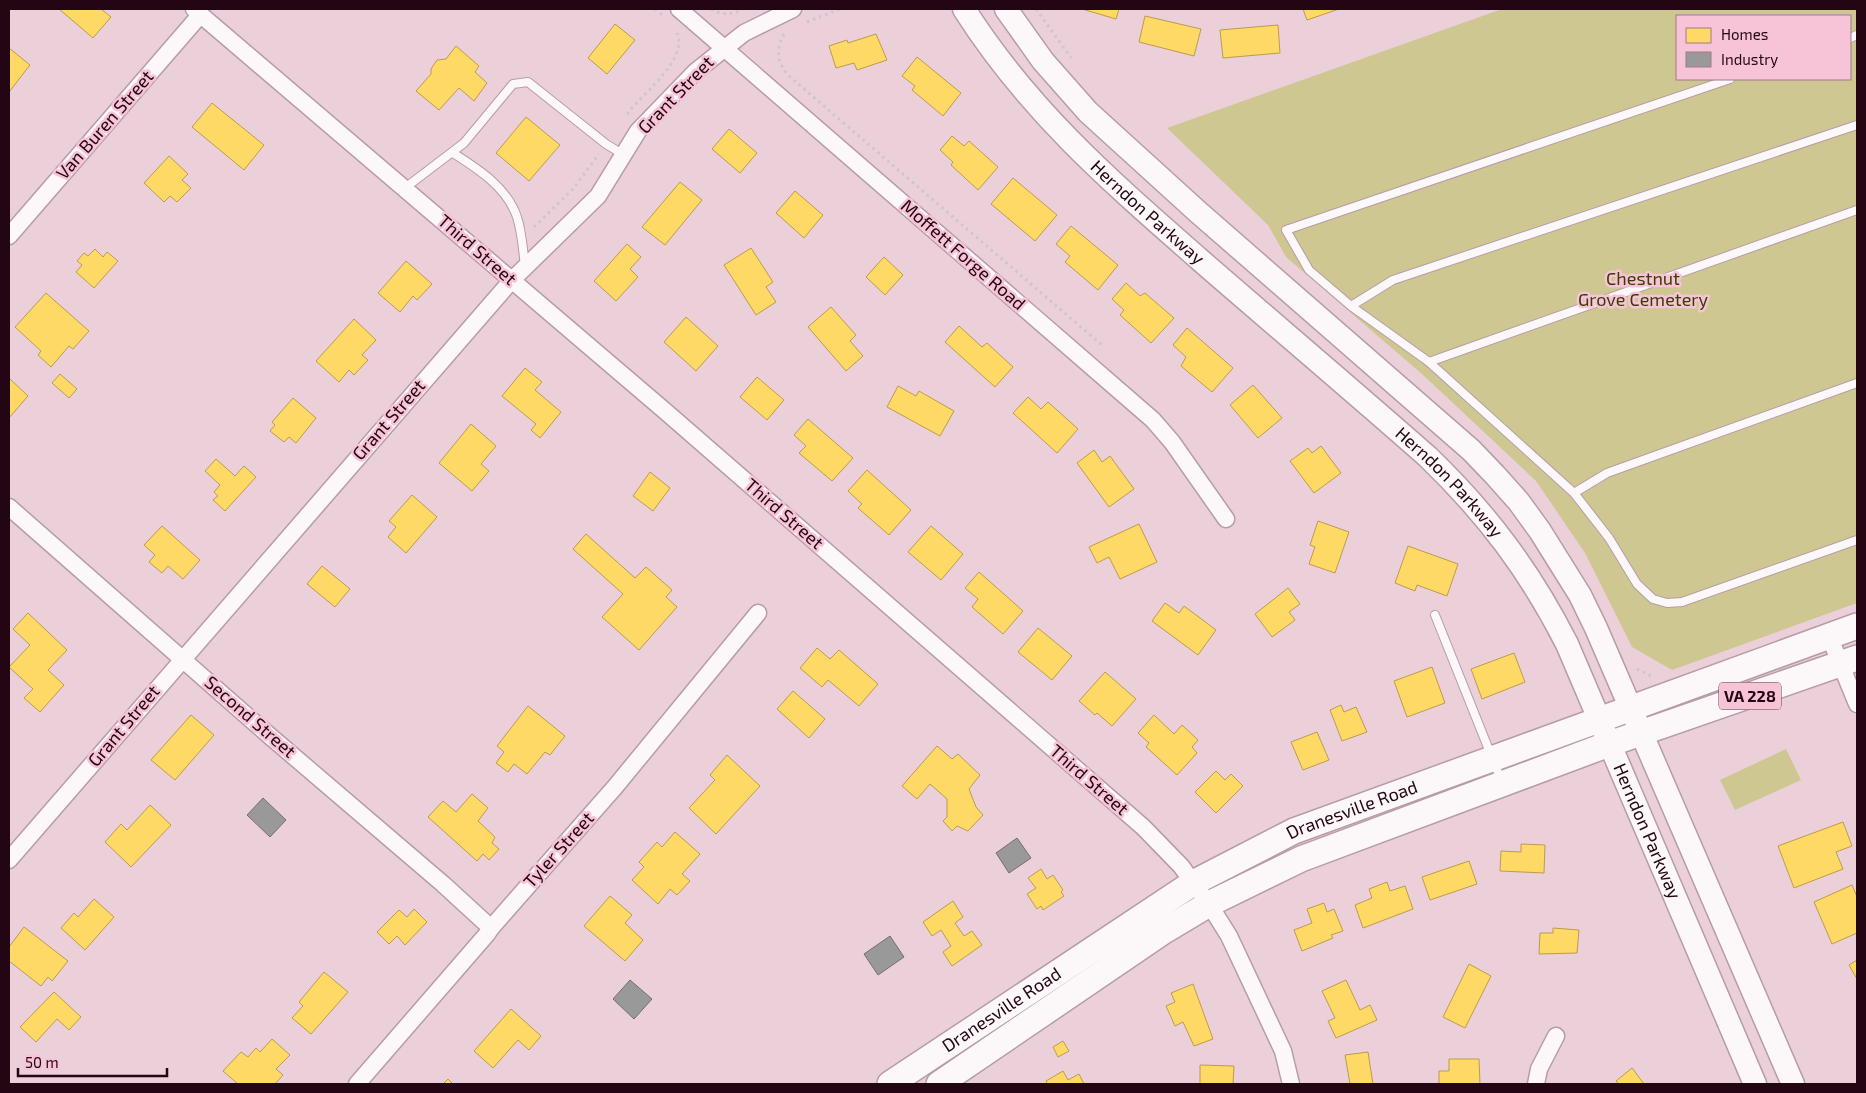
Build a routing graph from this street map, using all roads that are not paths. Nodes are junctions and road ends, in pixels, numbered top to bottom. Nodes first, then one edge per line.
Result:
1 (680, 9) edge
2 (793, 9) edge
3 (964, 9) edge
4 (1006, 9) edge
5 (198, 12) edge
6 (724, 47) junction
7 (1727, 80) edge
8 (1857, 126) edge
9 (453, 153) junction
10 (624, 155) junction
11 (405, 188) junction
12 (1857, 210) edge
13 (9, 236) edge
14 (525, 266) junction
15 (512, 280) junction
16 (1352, 306) junction
17 (1429, 362) junction
18 (1857, 384) edge
19 (1574, 493) junction
20 (9, 507) edge
21 (1226, 519) dead end
22 (1857, 540) edge
23 (758, 613) dead end
24 (1435, 615) dead end
25 (1857, 626) edge
26 (1830, 636) junction
27 (182, 658) junction
28 (1849, 662) edge
29 (1857, 704) edge
30 (1631, 707) junction
31 (1599, 719) junction
32 (1642, 733) junction
33 (1609, 744) junction
34 (1492, 758) junction
35 (1502, 785) junction
36 (9, 860) edge
37 (1193, 883) junction
38 (1209, 904) junction
39 (491, 928) junction
40 (1556, 1036) dead end
41 (357, 1084) edge
42 (890, 1084) edge
43 (939, 1084) edge
44 (1291, 1084) edge
45 (1536, 1084) edge
46 (1756, 1084) edge
47 (1793, 1084) edge

1 - 6 street, Moffett Forge Road
2 - 6 street, Grant Street
3 - 31 main road, Herndon Parkway
4 - 30 main road, Herndon Parkway
5 - 11 street, Third Street
5 - 13 street, Van Buren Street
6 - 10 street, Grant Street
6 - 21 street, Moffett Forge Road
7 - 16 lane
8 - 16 lane
9 - 10 lane
9 - 11 lane
9 - 14 lane
10 - 14 street, Grant Street
11 - 15 street, Third Street
12 - 17 lane
14 - 15 street, Grant Street
15 - 27 street, Grant Street
15 - 37 street, Third Street
16 - 17 lane
17 - 19 lane
18 - 19 lane
19 - 22 lane
20 - 27 street, Second Street
23 - 39 street, Tyler Street
24 - 34 lane
25 - 26 main road, Dranesville Road / VA 228
26 - 28 street
26 - 30 main road, Dranesville Road / VA 228
27 - 36 street, Grant Street
27 - 39 street, Second Street
28 - 29 street
28 - 32 main road, Dranesville Road / VA 228
30 - 31 main road, Dranesville Road
30 - 32 main road, Herndon Parkway
31 - 33 main road, Herndon Parkway
31 - 34 main road, Dranesville Road
32 - 33 main road, Dranesville Road / VA 228
32 - 47 main road, Herndon Parkway
33 - 35 main road, Dranesville Road
33 - 46 main road, Herndon Parkway
34 - 35 lane
34 - 37 main road, Dranesville Road
35 - 38 main road, Dranesville Road
37 - 38 street, Third Street
37 - 42 main road, Dranesville Road
38 - 43 main road, Dranesville Road
38 - 44 street, Third Street
39 - 41 street, Tyler Street
40 - 45 street

